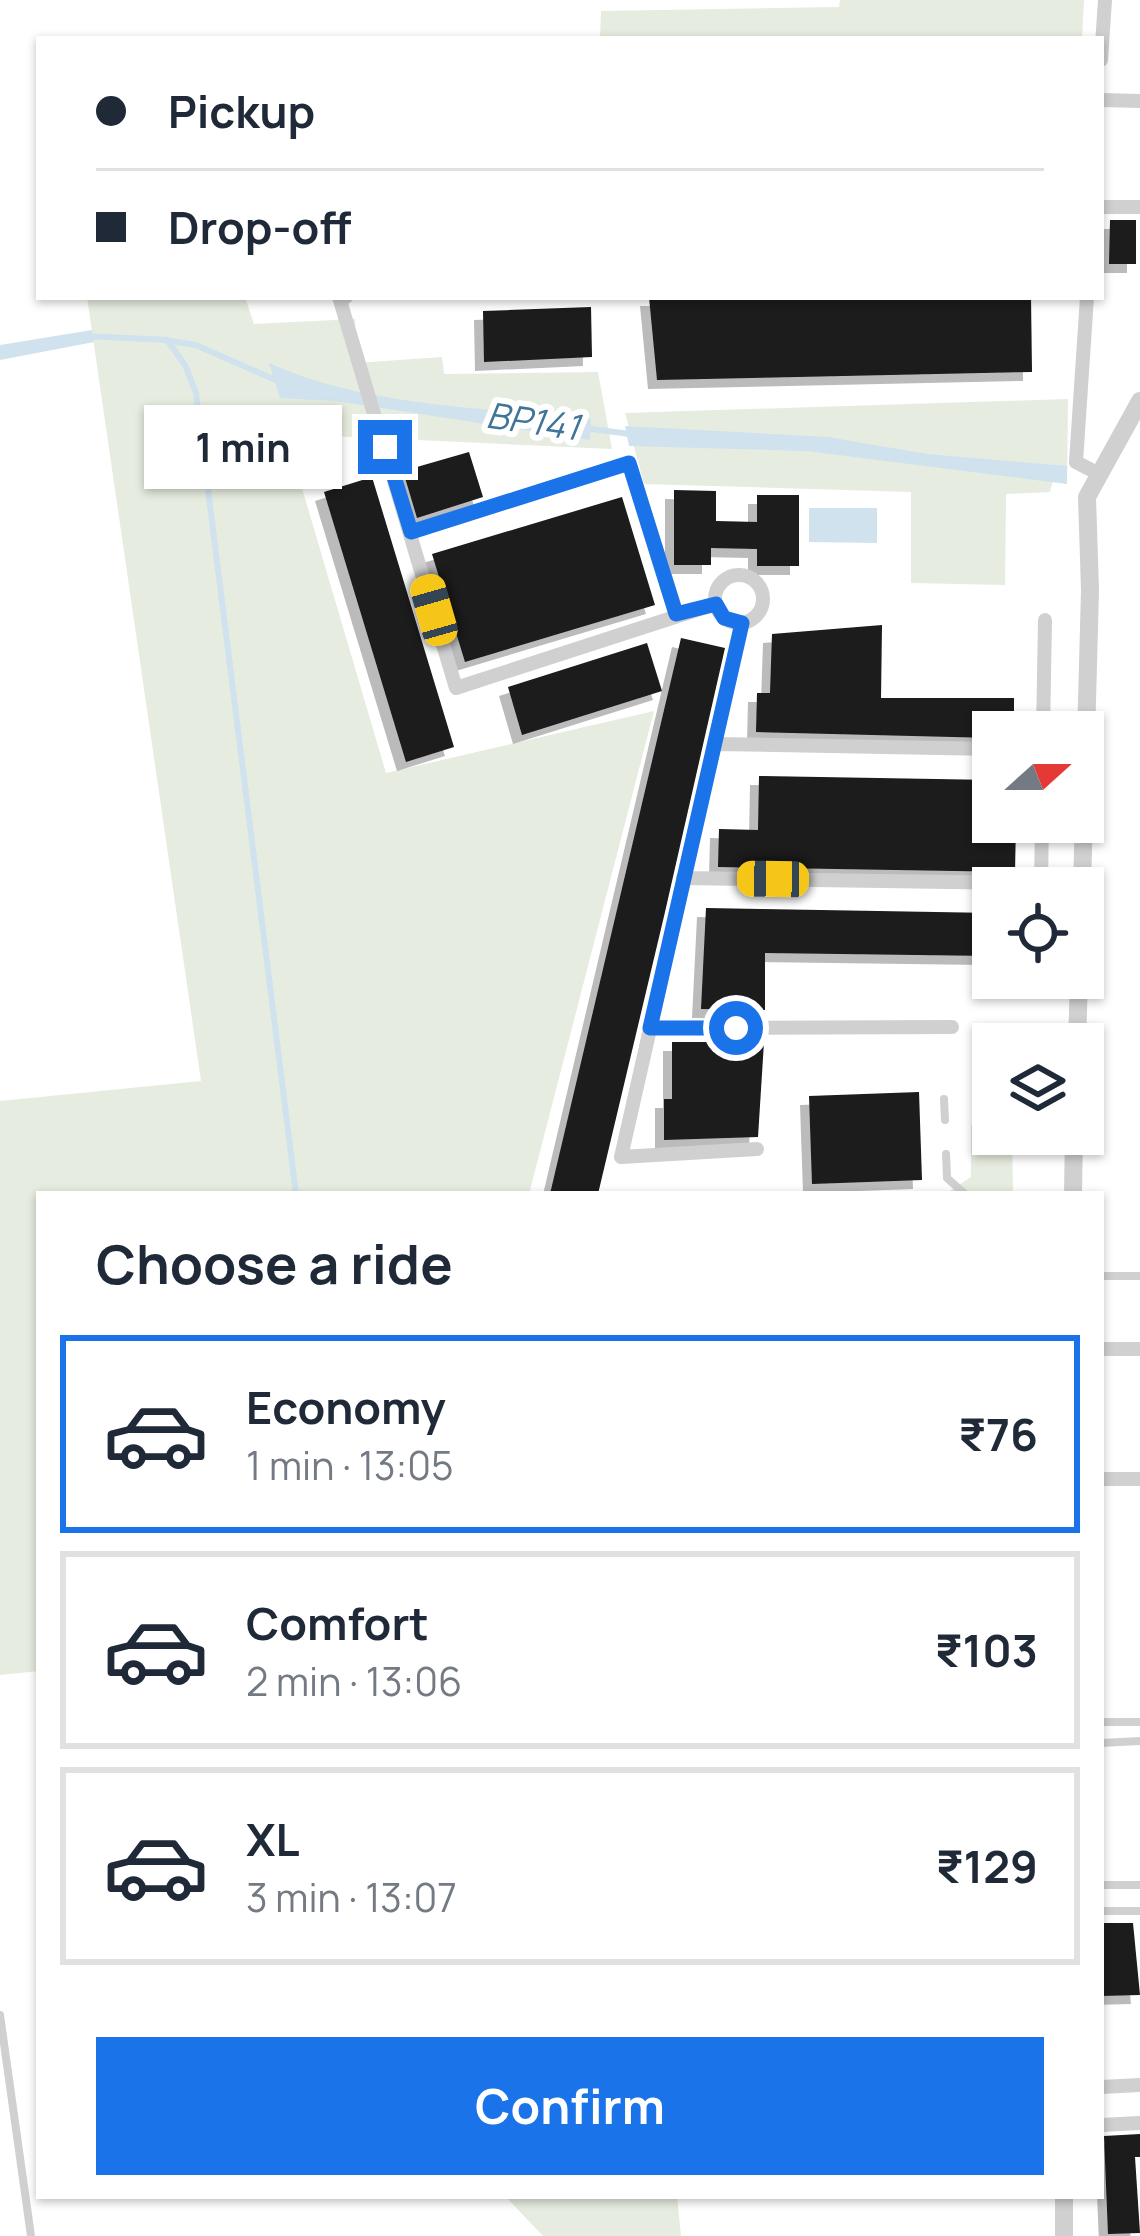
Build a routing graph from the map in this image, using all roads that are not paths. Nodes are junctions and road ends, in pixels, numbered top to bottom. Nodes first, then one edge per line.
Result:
1 (1105, 0) edge
2 (1103, 36) edge
3 (1104, 100) edge
4 (1140, 101) edge
5 (1104, 207) edge
6 (1140, 207) edge
7 (340, 300) edge
8 (1087, 300) edge
9 (1140, 400) edge
10 (1131, 430) edge
11 (1097, 473) junction
12 (411, 532) junction
13 (716, 604) junction
14 (676, 614) junction
15 (1045, 620) dead end
16 (742, 623) junction
17 (1043, 711) edge
18 (716, 744) junction
19 (972, 748) edge
20 (1083, 867) edge
21 (683, 878) junction
22 (972, 883) edge
23 (650, 1028) junction
24 (952, 1028) dead end
25 (944, 1099) dead end
26 (944, 1120) dead end
27 (757, 1149) dead end
28 (946, 1154) dead end
29 (1074, 1155) edge
30 (961, 1191) edge
31 (1073, 1191) edge
32 (1104, 1276) edge
33 (1140, 1276) edge
34 (1140, 1348) edge
35 (1104, 1349) edge
36 (1104, 1479) edge
37 (1140, 1479) edge
38 (1104, 1722) edge
39 (1140, 1722) edge
40 (1140, 1742) edge
41 (1104, 1743) edge
42 (1104, 1885) edge
43 (1140, 1885) edge
44 (1104, 1911) edge
45 (1140, 1911) edge
46 (0, 2015) edge
47 (1140, 2085) edge
48 (1104, 2087) edge
49 (1140, 2123) edge
50 (1104, 2125) edge
51 (1064, 2199) edge
52 (31, 2236) edge
53 (1064, 2236) edge

1 - 2 street
3 - 4 street
5 - 6 street
7 - 12 street
8 - 11 street
9 - 10 street
10 - 11 street
11 - 20 street
12 - 14 street
12 - 14 street
13 - 14 street
13 - 16 street
13 - 16 street
15 - 17 street
16 - 18 street
18 - 19 street
18 - 21 street
21 - 22 street
21 - 23 street
23 - 24 street
23 - 27 street
25 - 26 lane
28 - 30 lane
29 - 31 street
32 - 33 lane
34 - 35 street
36 - 37 street
38 - 39 lane
40 - 41 lane
42 - 43 lane
44 - 45 lane
46 - 52 lane
47 - 48 street
49 - 50 street
51 - 53 street

